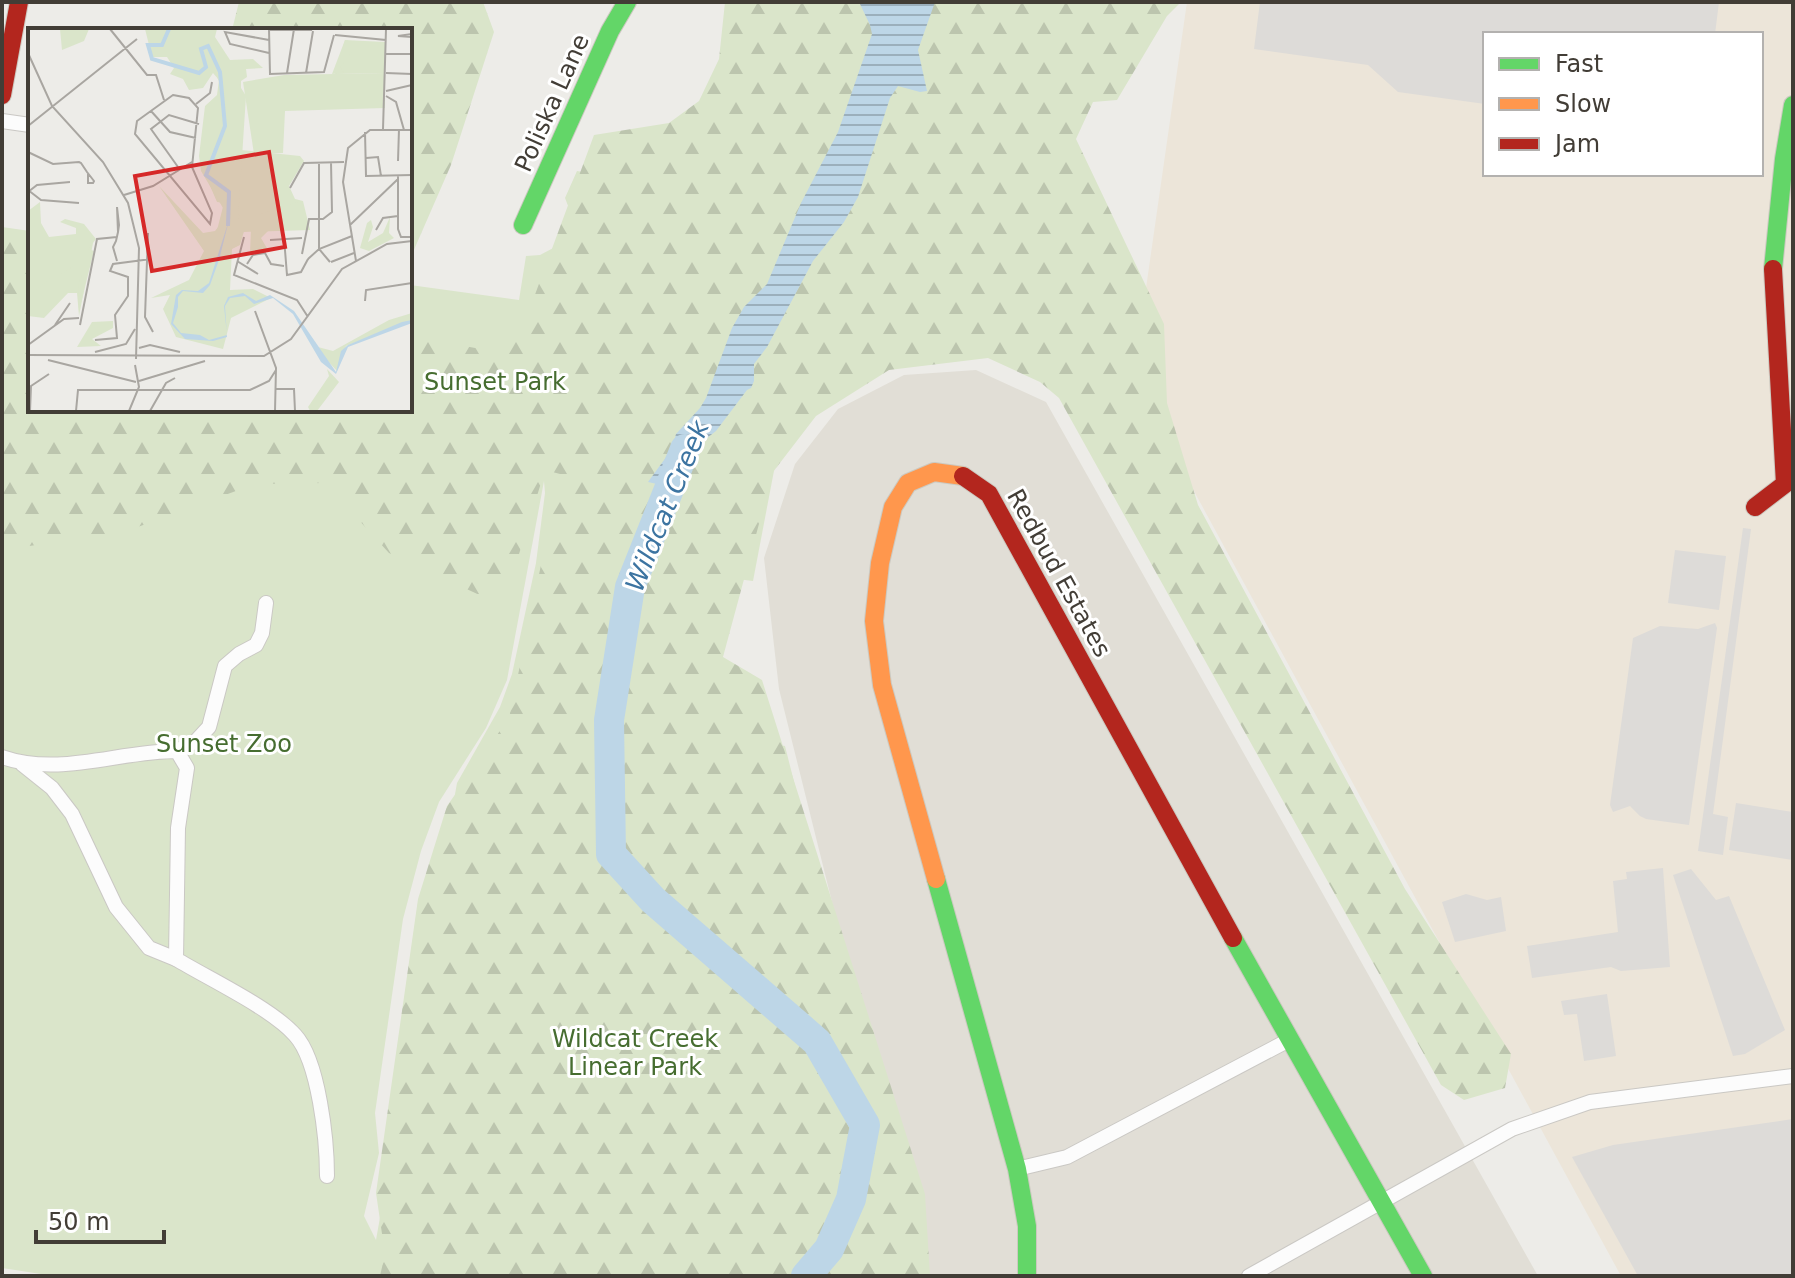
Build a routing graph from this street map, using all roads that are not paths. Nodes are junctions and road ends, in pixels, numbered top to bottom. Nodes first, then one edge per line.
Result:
1 (19, 2) edge
2 (627, 2) edge
3 (2, 95) edge
4 (1793, 105) edge
5 (2, 121) edge
6 (28, 125) edge
7 (1791, 130) edge
8 (1788, 160) edge
9 (523, 225) dead end
10 (1755, 507) dead end
11 (266, 603) dead end
12 (177, 751) junction
13 (2, 757) edge
14 (22, 764) junction
15 (176, 959) junction
16 (1289, 1040) junction
17 (1793, 1076) edge
18 (1017, 1169) junction
19 (327, 1176) dead end
20 (1382, 1200) junction
21 (1027, 1276) edge
22 (1249, 1276) edge
23 (1423, 1276) edge

1 - 3 street
2 - 9 street, Poliska Lane
4 - 7 street
5 - 6 street
7 - 8 street
8 - 10 street
11 - 12 street
12 - 14 street
12 - 15 street
13 - 14 street
14 - 15 street
15 - 19 street
16 - 18 street
16 - 18 street, Redbud Estates
16 - 20 street, Redbud Estates
17 - 20 street
18 - 21 street, Redbud Estates
20 - 22 street
20 - 23 street, Redbud Estates

